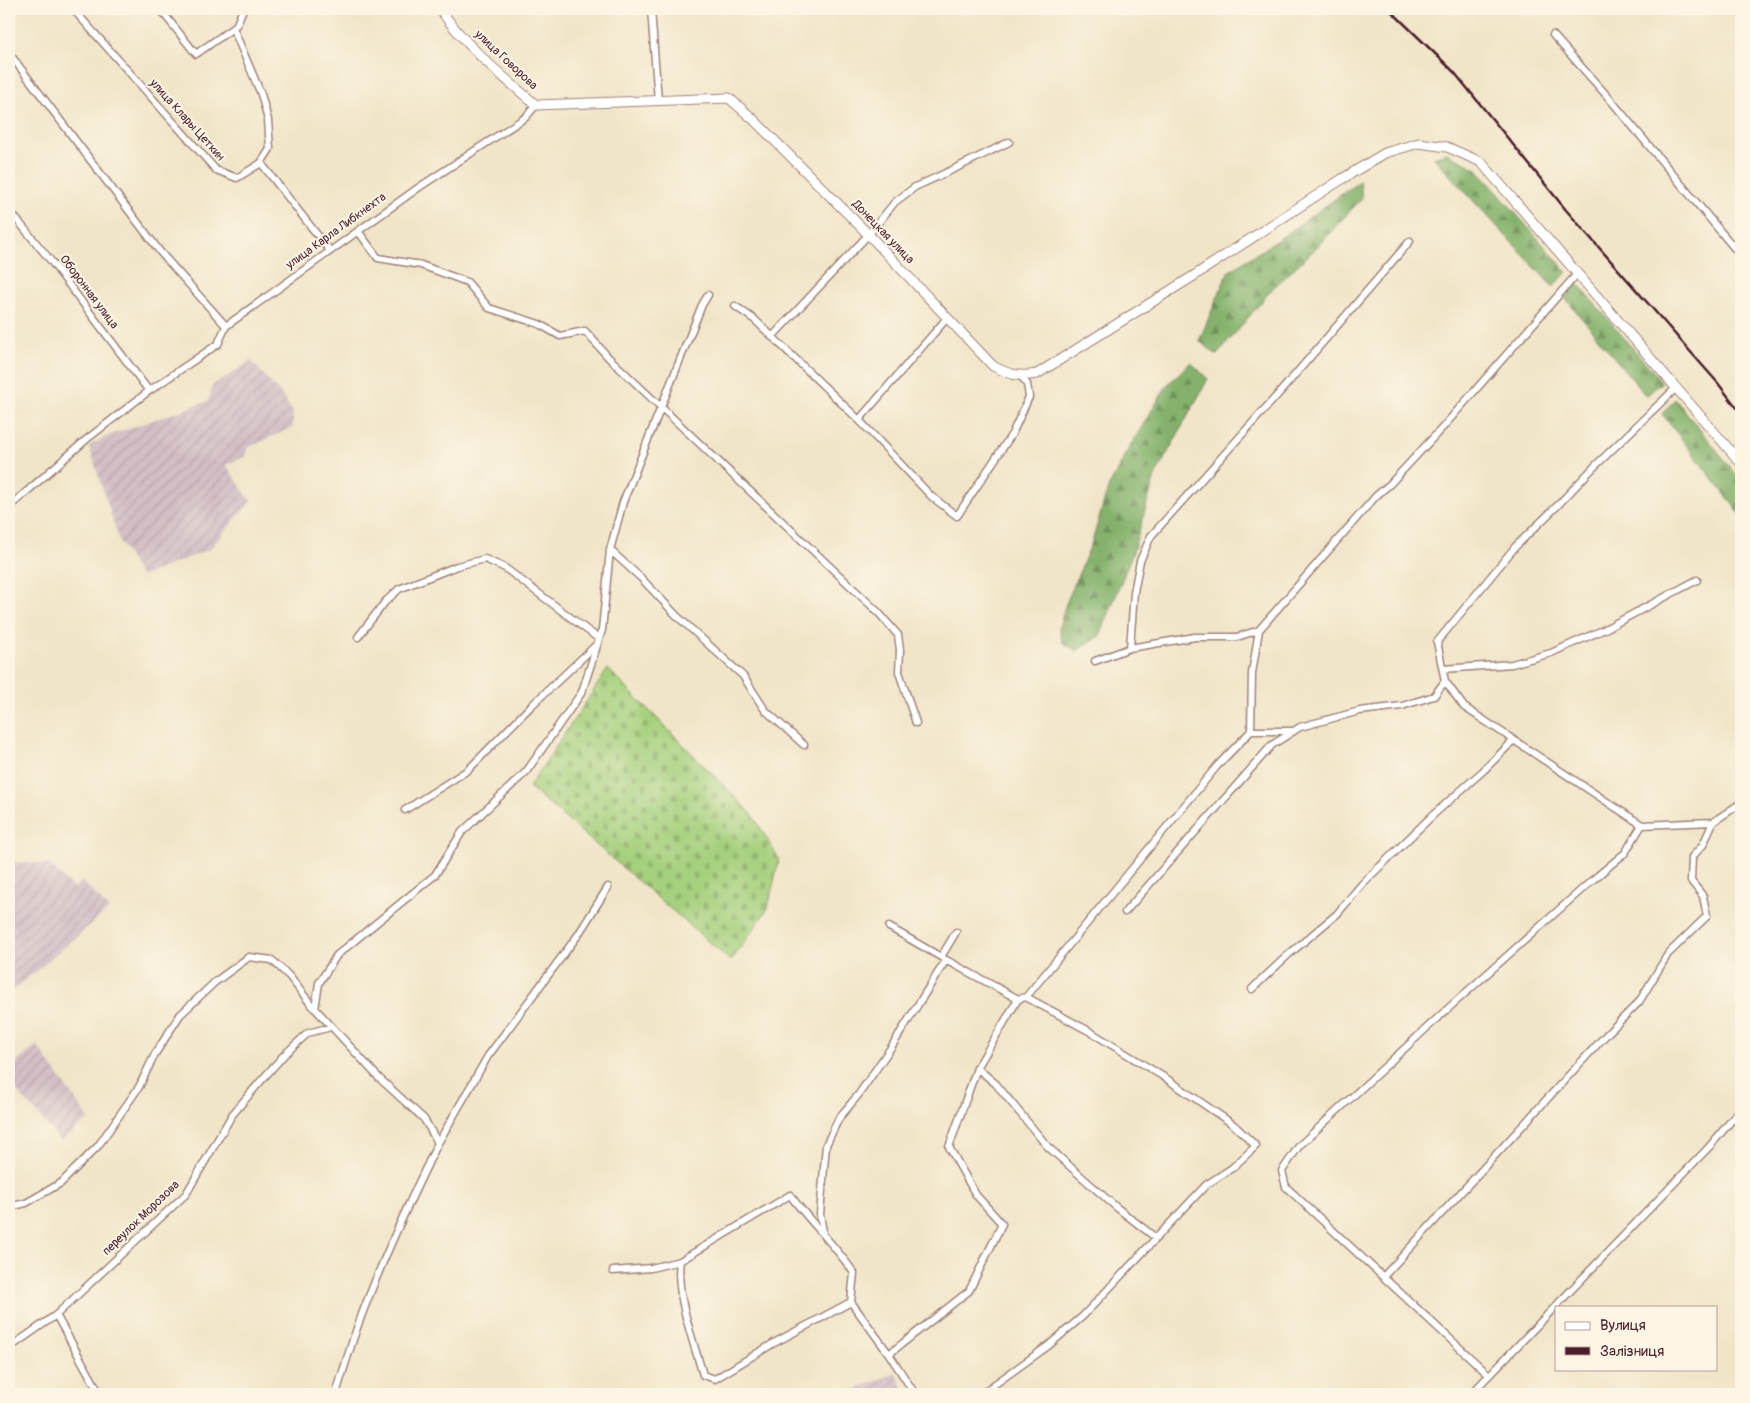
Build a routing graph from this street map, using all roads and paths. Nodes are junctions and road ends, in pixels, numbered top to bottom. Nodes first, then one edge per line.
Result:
1 (73, 9) edge
2 (160, 9) edge
3 (243, 9) edge
4 (440, 9) edge
5 (651, 9) edge
6 (233, 28) junction
7 (1553, 35) dead end
8 (9, 53) edge
9 (658, 101) junction
10 (536, 105) junction
11 (1009, 142) dead end
12 (261, 163) junction
13 (9, 210) edge
14 (358, 231) junction
15 (868, 234) junction
16 (1410, 240) dead end
17 (330, 251) junction
18 (1741, 256) edge
19 (1578, 274) junction
20 (708, 295) dead end
21 (735, 306) dead end
22 (947, 318) junction
23 (226, 326) junction
24 (772, 337) junction
25 (1021, 376) junction
26 (1676, 388) junction
27 (149, 391) junction
28 (661, 408) junction
29 (859, 420) junction
30 (1741, 463) edge
31 (9, 507) edge
32 (610, 550) junction
33 (1697, 580) dead end
34 (1259, 630) junction
35 (358, 637) dead end
36 (598, 642) junction
37 (1130, 648) junction
38 (1095, 661) dead end
39 (1443, 670) junction
40 (1446, 681) junction
41 (916, 723) dead end
42 (1294, 730) junction
43 (1251, 731) junction
44 (1513, 741) junction
45 (804, 745) dead end
46 (1741, 803) edge
47 (405, 810) dead end
48 (1713, 822) junction
49 (1642, 825) junction
50 (608, 887) dead end
51 (1125, 912) dead end
52 (889, 927) dead end
53 (956, 932) dead end
54 (944, 959) junction
55 (1252, 989) dead end
56 (1026, 997) junction
57 (1018, 999) junction
58 (315, 1009) junction
59 (331, 1026) junction
60 (977, 1068) junction
61 (1741, 1109) edge
62 (438, 1142) junction
63 (9, 1207) edge
64 (823, 1234) junction
65 (1156, 1238) junction
66 (680, 1261) junction
67 (614, 1271) dead end
68 (1383, 1277) junction
69 (851, 1302) junction
70 (1556, 1306) edge
71 (1555, 1307) edge
72 (56, 1315) junction
73 (9, 1348) edge
74 (889, 1354) junction
75 (1489, 1375) junction
76 (100, 1394) edge
77 (336, 1394) edge
78 (915, 1394) edge
79 (981, 1394) edge
80 (1471, 1394) edge

1 - 12 street, улица Клары Цеткин
2 - 6 street
3 - 6 street
4 - 10 street, улица Говорова
5 - 9 street
6 - 12 street
7 - 18 street
8 - 23 street
9 - 10 street
9 - 15 street, Донецкая улица
10 - 14 street, улица Карла Либкнехта
11 - 15 street
12 - 17 street
13 - 27 street, Оборонная улица
14 - 17 street, улица Карла Либкнехта
14 - 28 street
15 - 22 street, Донецкая улица
15 - 24 street
16 - 37 street
17 - 23 street, улица Карла Либкнехта
19 - 25 street
19 - 26 street
19 - 34 street
20 - 28 street
21 - 24 street
22 - 25 street, Донецкая улица
22 - 29 street
23 - 27 street, улица Карла Либкнехта
24 - 29 street
25 - 29 street
26 - 30 street
26 - 39 street
27 - 31 street, улица Карла Либкнехта
28 - 32 street
28 - 41 street
32 - 36 street
32 - 45 street
33 - 39 street
34 - 37 street
34 - 43 street
35 - 36 street
36 - 47 street
36 - 58 street
37 - 38 street
39 - 40 street
40 - 42 street
40 - 44 street
42 - 43 street
42 - 51 street
43 - 56 street
44 - 49 street
44 - 55 street
46 - 48 street
48 - 49 street
48 - 68 street
49 - 68 street
50 - 62 street
52 - 54 street
53 - 54 street
54 - 57 street
54 - 64 street
56 - 57 street
56 - 65 street
57 - 60 street
58 - 59 street
58 - 63 street
59 - 62 street
59 - 72 street, переулок Морозова
60 - 65 street
60 - 74 street
61 - 70 street
62 - 77 street
64 - 66 street
64 - 69 street
65 - 79 street
66 - 67 street
66 - 69 street
68 - 75 street
69 - 74 street
71 - 75 street
72 - 73 street, переулок Морозова
72 - 76 street
74 - 78 street
75 - 80 street

